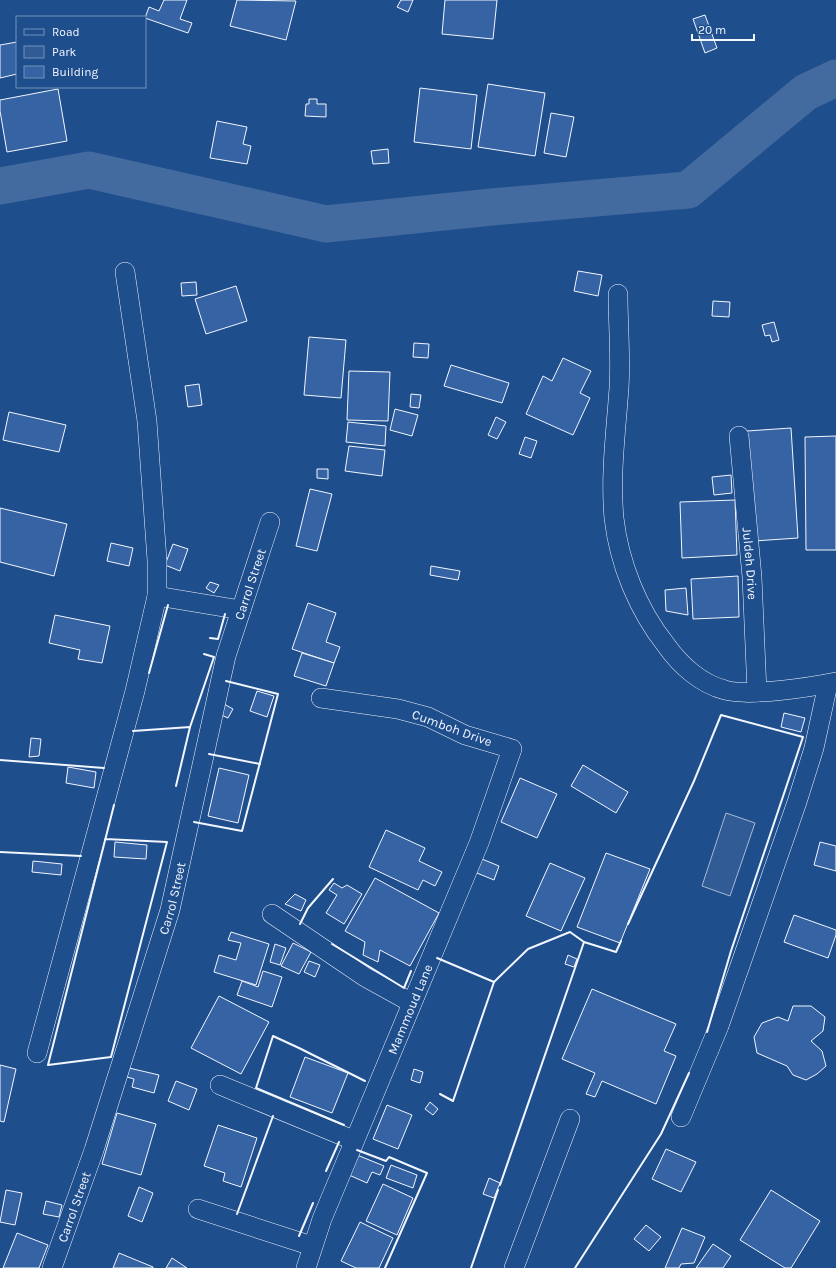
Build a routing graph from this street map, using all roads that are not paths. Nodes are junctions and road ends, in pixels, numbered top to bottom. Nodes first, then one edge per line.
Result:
1 (125, 272) dead end
2 (618, 294) dead end
3 (739, 436) dead end
4 (270, 522) dead end
5 (157, 596) junction
6 (241, 610) junction
7 (832, 683) edge
8 (757, 692) junction
9 (321, 698) dead end
10 (512, 749) joint
11 (272, 914) dead end
12 (412, 1003) junction
13 (37, 1053) dead end
14 (220, 1086) dead end
15 (681, 1117) dead end
16 (570, 1119) dead end
17 (353, 1140) junction
18 (198, 1209) dead end
19 (312, 1246) junction
20 (52, 1268) edge
21 (306, 1268) edge
22 (514, 1268) edge

1 - 5 street
2 - 8 street
3 - 8 street, Juldeh Drive
4 - 6 street, Carrol Street
5 - 6 street
5 - 13 street
6 - 20 street, Carrol Street
7 - 8 street
7 - 15 street
9 - 10 street, Cumboh Drive
10 - 12 street, Mammoud Lane
11 - 12 street
12 - 17 street, Mammoud Lane
14 - 17 street
16 - 22 street
17 - 19 street, Mammoud Lane
18 - 19 street
19 - 21 street, Mammoud Lane

